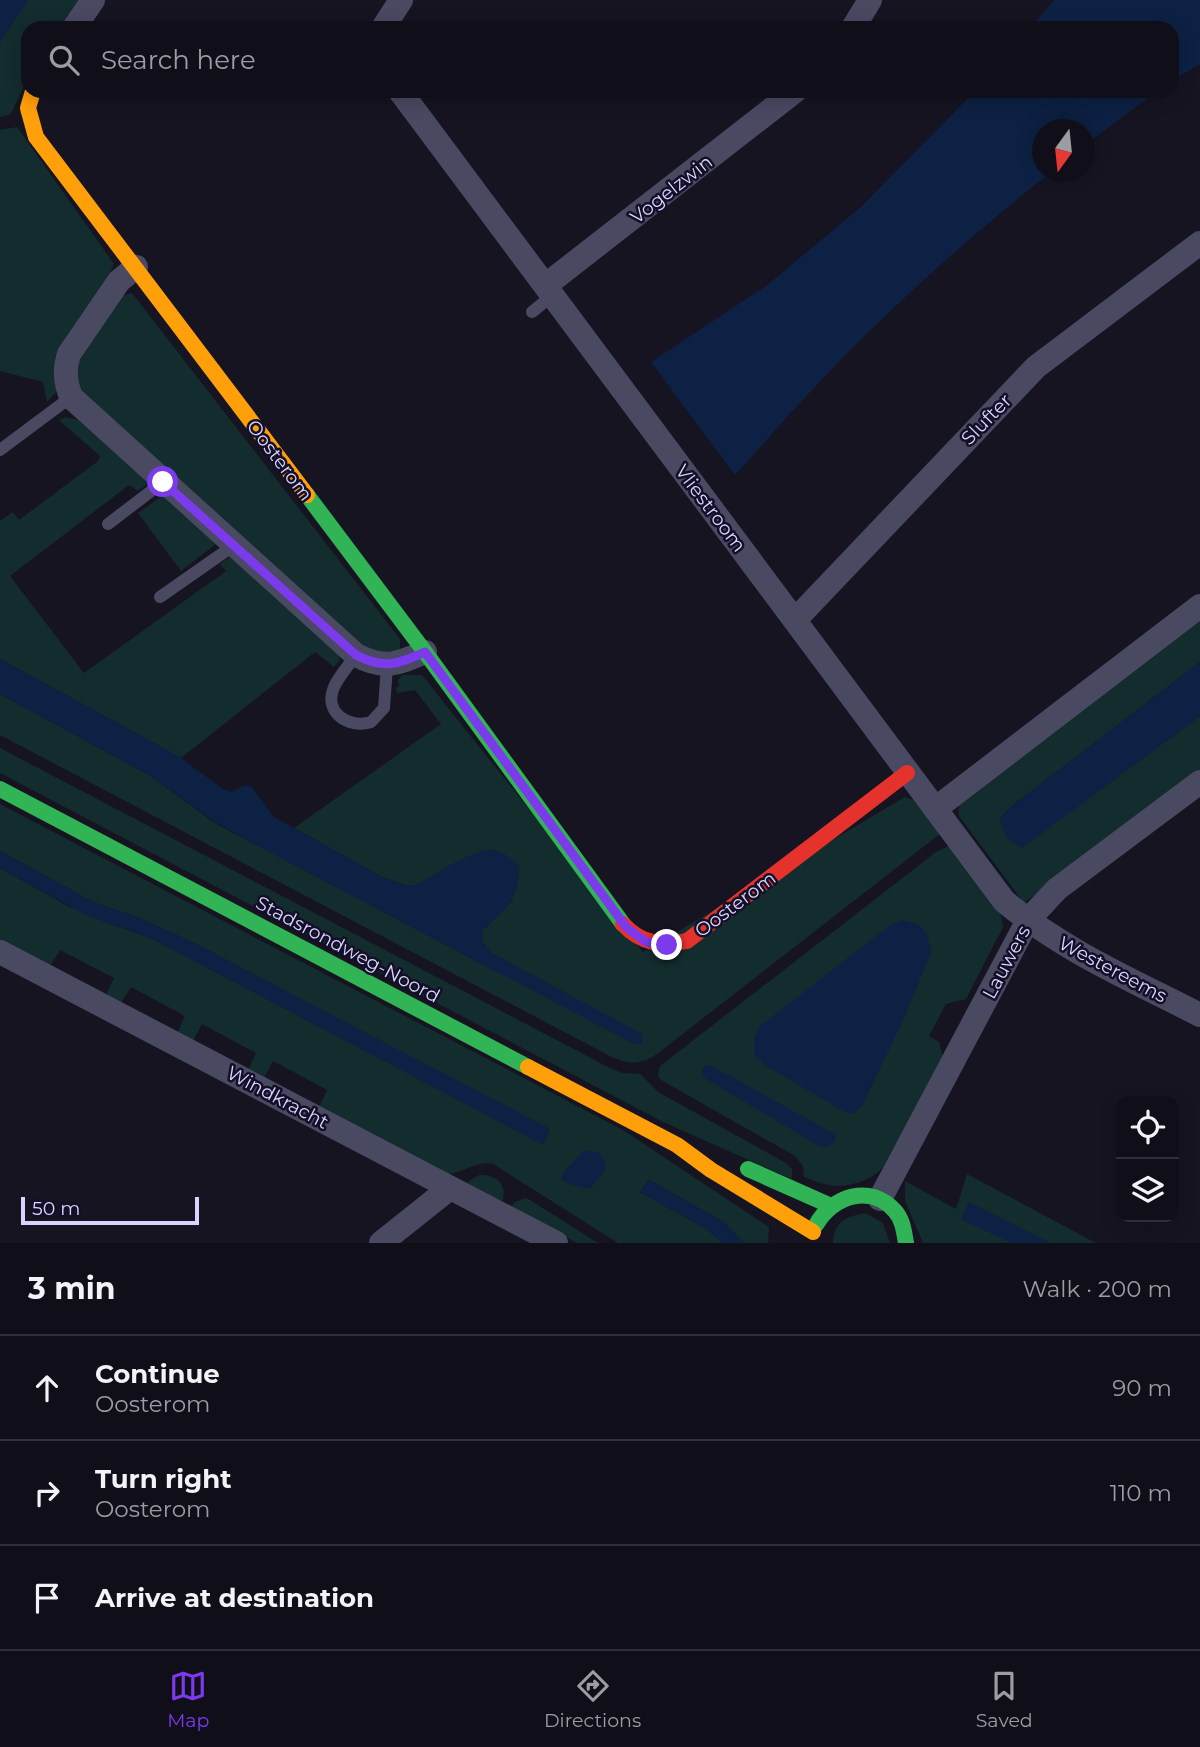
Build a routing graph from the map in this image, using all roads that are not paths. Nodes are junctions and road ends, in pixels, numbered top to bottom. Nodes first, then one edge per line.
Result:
1 (93, 0) edge
2 (401, 0) edge
3 (870, 0) edge
4 (79, 21) edge
5 (388, 21) edge
6 (857, 21) edge
7 (30, 98) edge
8 (405, 98) edge
9 (786, 98) edge
10 (1200, 243) edge
11 (136, 267) junction
12 (549, 290) junction
13 (532, 312) dead end
14 (71, 397) junction
15 (0, 450) edge
16 (163, 482) junction
17 (108, 524) dead end
18 (233, 546) junction
19 (160, 597) dead end
20 (1200, 606) edge
21 (795, 620) junction
22 (425, 652) junction
23 (356, 655) junction
24 (387, 666) junction
25 (906, 773) junction
26 (1200, 782) edge
27 (0, 789) edge
28 (935, 809) junction
29 (1028, 920) junction
30 (0, 952) edge
31 (1200, 1015) edge
32 (677, 1145) junction
33 (450, 1188) junction
34 (880, 1199) junction
35 (829, 1205) junction
36 (813, 1237) edge
37 (381, 1243) edge
38 (556, 1243) edge
39 (906, 1243) edge

1 - 4 street
2 - 5 street
3 - 6 street
7 - 11 street, Oosterom
8 - 12 street, Vliestroom
9 - 12 street, Vogelzwin
10 - 21 street, Slufter
11 - 14 street
11 - 22 street, Oosterom
12 - 13 lane
12 - 21 street, Vliestroom
14 - 15 lane
14 - 16 street
16 - 17 lane
16 - 18 street
18 - 19 lane
18 - 23 street
20 - 28 street
21 - 25 street, Vliestroom
22 - 24 street
22 - 25 street, Oosterom
23 - 24 street
23 - 24 lane
25 - 28 street, Vliestroom
26 - 29 street, Lauwers
27 - 32 street, Stadsrondweg-Noord
28 - 29 street, Vliestroom
29 - 31 street, Westereems
29 - 34 street, Lauwers
30 - 33 street, Windkracht
32 - 35 street, Stadsrondweg-Noord
32 - 36 street, Stadsrondweg-Noord
33 - 37 street
33 - 38 street, Windkracht
34 - 35 street
34 - 39 street
35 - 36 street

